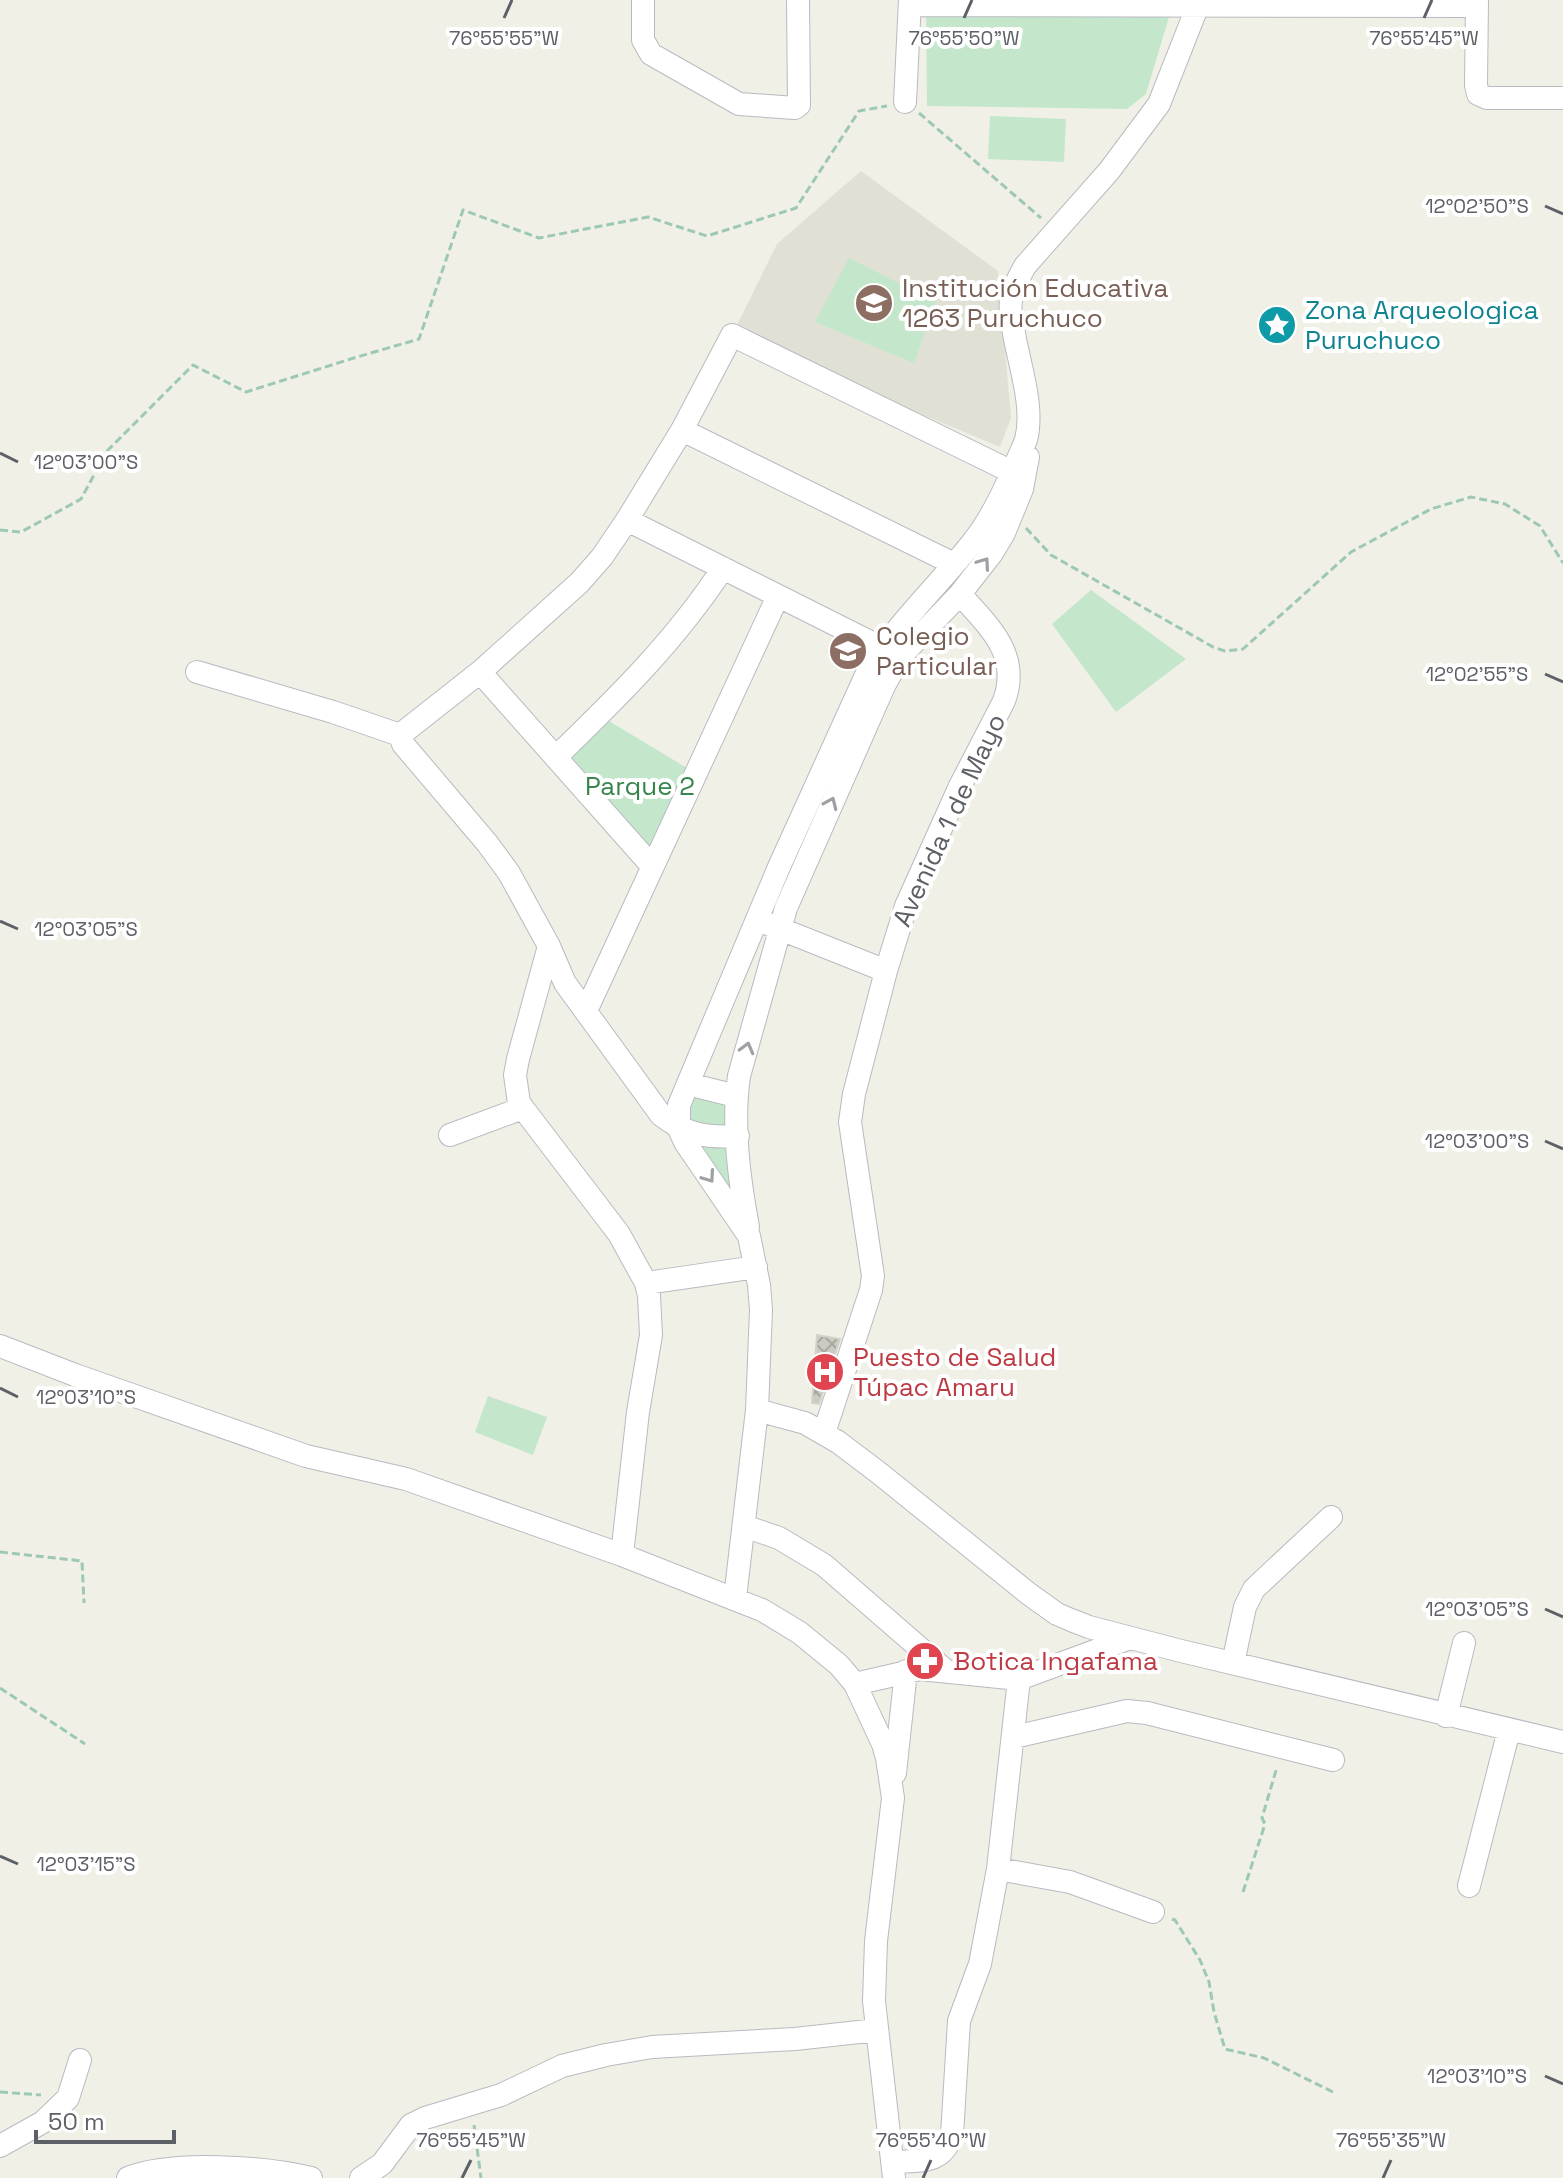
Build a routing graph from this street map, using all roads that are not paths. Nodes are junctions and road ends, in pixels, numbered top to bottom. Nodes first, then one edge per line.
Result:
1 (643, 0) edge
2 (798, 0) edge
3 (910, 2) edge
4 (1198, 3) edge
5 (1477, 3) edge
6 (1563, 98) edge
7 (905, 102) road end
8 (682, 430) junction
9 (1028, 431) junction
10 (1012, 472) junction
11 (627, 520) junction
12 (954, 564) junction
13 (723, 568) junction
14 (960, 594) junction
15 (778, 596) junction
16 (891, 652) junction
17 (197, 672) dead end
18 (480, 672) junction
19 (400, 735) junction
20 (556, 757) junction
21 (652, 866) junction
22 (756, 920) junction
23 (779, 929) junction
24 (549, 946) junction
25 (886, 971) junction
26 (586, 1011) junction
27 (688, 1084) junction
28 (736, 1096) junction
29 (523, 1108) junction
30 (679, 1129) junction
31 (450, 1135) dead end
32 (738, 1136) junction
33 (749, 1236) junction
34 (756, 1267) junction
35 (646, 1283) junction
36 (0, 1346) edge
37 (757, 1410) junction
38 (824, 1433) junction
39 (1331, 1517) dead end
40 (744, 1526) junction
41 (622, 1555) junction
42 (735, 1598) junction
43 (1130, 1638) junction
44 (1464, 1643) dead end
45 (1233, 1663) junction
46 (945, 1670) junction
47 (906, 1671) junction
48 (1019, 1679) junction
49 (855, 1684) junction
50 (1446, 1716) junction
51 (1509, 1730) junction
52 (1014, 1737) junction
53 (1563, 1742) edge
54 (1333, 1760) dead end
55 (893, 1798) junction
56 (998, 1869) junction
57 (1469, 1886) dead end
58 (1153, 1912) road end
59 (877, 2030) junction
60 (80, 2060) dead end
61 (0, 2146) edge
62 (894, 2170) edge
63 (128, 2178) edge
64 (311, 2178) edge
65 (361, 2178) edge

1 - 2 street
3 - 4 street
3 - 7 street
4 - 5 street
4 - 9 street
5 - 6 street
8 - 10 street
8 - 11 street
8 - 12 street
9 - 10 street
14 -> 9 street
10 - 12 street
11 - 13 street
11 - 18 street
12 - 16 street
13 - 15 street
13 - 20 street
14 - 16 street
14 - 25 street, Avenida 1 de Mayo
15 - 16 street
15 - 21 street
16 - 22 street
23 -> 16 street
17 - 19 street
18 - 19 street
18 - 20 street
19 - 24 street
20 - 21 street
21 - 26 street
22 - 23 street
22 - 27 street
23 - 25 street
28 -> 23 street
24 - 26 street
24 - 29 street
25 - 38 street, Avenida 1 de Mayo
26 - 30 street
27 - 28 street
27 - 30 street
28 - 32 street
29 - 31 street
29 - 35 street
30 - 32 street
30 -> 33 street
32 - 33 street
33 - 34 street
34 - 35 street
34 - 37 street
35 - 41 street
36 - 41 street
37 - 38 street
37 - 40 street
38 - 43 street
39 - 45 street
40 - 42 street
40 - 46 street
41 - 42 street
42 - 49 street
43 - 45 street
43 - 48 street
44 - 50 street
45 - 50 street
46 - 47 street
46 - 48 street
47 - 49 street
47 - 55 street
48 - 52 street
49 - 55 street
50 - 51 street
51 - 53 street
51 - 57 street
52 - 54 street
52 - 56 street
55 - 59 street
56 - 58 street
56 - 62 street
59 - 62 street
59 - 65 street
60 - 61 street
63 - 64 street

